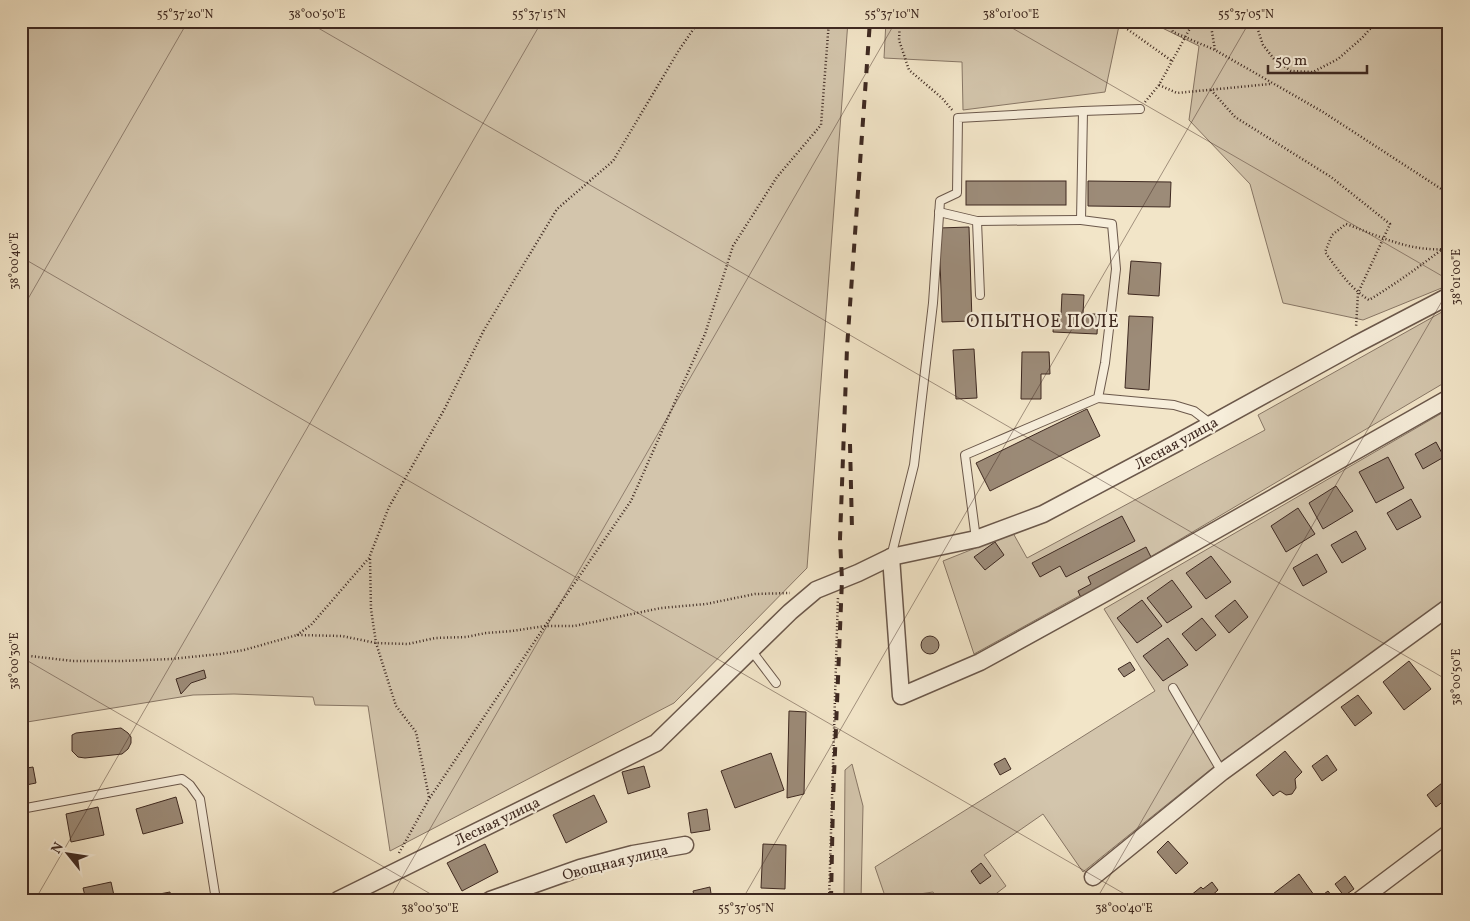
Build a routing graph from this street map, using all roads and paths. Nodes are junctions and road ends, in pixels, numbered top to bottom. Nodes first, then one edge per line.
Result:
1 (699, 21) edge
2 (829, 21) edge
3 (900, 21) edge
4 (1116, 21) edge
5 (1168, 21) edge
6 (1194, 21) edge
7 (1212, 21) edge
8 (1255, 21) edge
9 (1377, 21) edge
10 (1184, 38) junction
11 (1215, 50) junction
12 (1172, 61) junction
13 (1272, 84) junction
14 (1159, 85) junction
15 (1211, 90) junction
16 (1140, 109) joint
17 (1082, 110) junction
18 (958, 118) junction
19 (1449, 194) edge
20 (939, 212) junction
21 (1081, 220) junction
22 (977, 221) junction
23 (1383, 238) junction
24 (1449, 244) edge
25 (1442, 249) junction
26 (1449, 249) edge
27 (1358, 293) junction
28 (980, 295) dead end
29 (1449, 296) edge
30 (1355, 344) junction
31 (1098, 398) junction
32 (1449, 398) edge
33 (1211, 424) junction
34 (976, 539) junction
35 (891, 557) junction
36 (370, 558) junction
37 (839, 582) junction
38 (791, 593) dead end
39 (1449, 607) edge
40 (545, 626) junction
41 (297, 635) junction
42 (376, 643) junction
43 (751, 650) junction
44 (21, 655) edge
45 (776, 683) dead end
46 (1173, 688) dead end
47 (1222, 772) junction
48 (429, 798) junction
49 (21, 809) edge
50 (1449, 833) edge
51 (685, 846) dead end
52 (406, 853) dead end
53 (1093, 877) dead end
54 (216, 900) edge
55 (338, 900) edge
56 (490, 900) edge
57 (829, 900) edge
58 (1360, 900) edge

1 - 36 path
2 - 40 path
3 - 18 path
4 - 12 path
5 - 10 path
6 - 10 path
7 - 11 path
8 - 9 path
10 - 11 path
10 - 12 path
11 - 13 path
12 - 14 path
13 - 15 path
13 - 19 path
14 - 15 path
14 - 16 path
15 - 23 path
16 - 17 lane
17 - 18 lane
17 - 21 lane
18 - 20 lane
20 - 22 lane
20 - 35 lane
21 - 22 lane
21 - 31 lane
22 - 28 lane
23 - 25 path
23 - 27 path
23 - 27 path
24 - 25 path
25 - 26 path
25 - 27 path
27 - 30 path
29 - 30 street, Лесная улица
30 - 33 street, Лесная улица
31 - 33 lane
31 - 34 lane
32 - 35 street
33 - 34 street, Лесная улица
34 - 35 street, Лесная улица
35 - 37 street, Лесная улица
36 - 41 path
36 - 42 path
37 - 43 street, Лесная улица
37 - 57 path
38 - 40 path
39 - 47 street
40 - 42 path
40 - 48 path
41 - 42 path
41 - 44 path
42 - 48 path
43 - 45 lane
43 - 55 street, Лесная улица
46 - 47 lane
47 - 53 street
48 - 52 path
49 - 54 lane
50 - 58 street
51 - 56 street, Овощная улица

